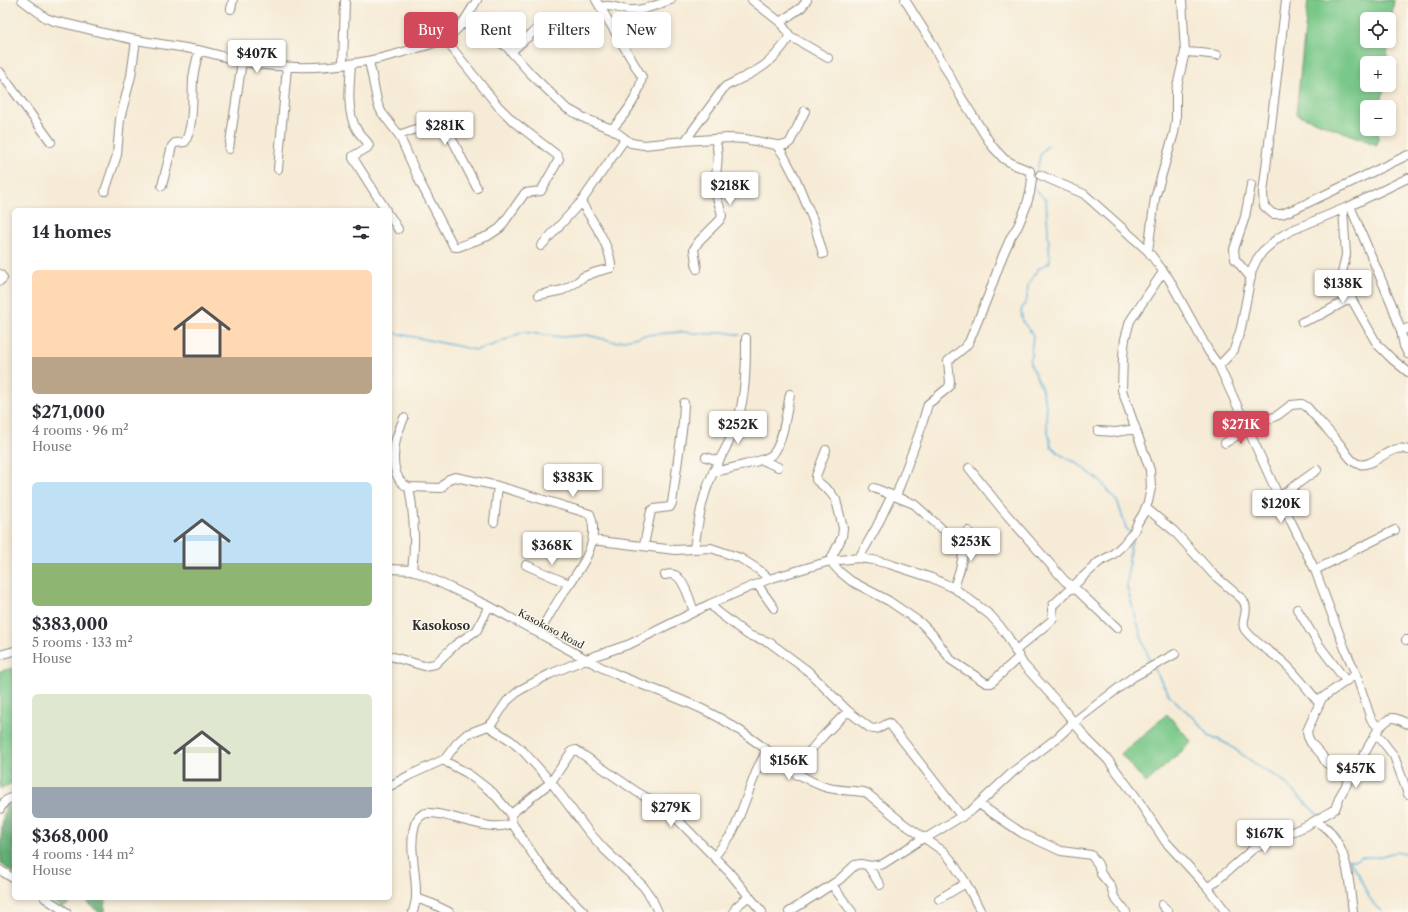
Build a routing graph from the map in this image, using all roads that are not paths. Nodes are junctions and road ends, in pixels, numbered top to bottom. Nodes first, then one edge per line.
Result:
1 (22, 0) edge
2 (233, 0) edge
3 (345, 0) edge
4 (477, 0) edge
5 (671, 0) edge
6 (752, 0) edge
7 (806, 0) edge
8 (905, 0) edge
9 (1182, 0) edge
10 (1286, 0) edge
11 (598, 4) edge
12 (231, 9) dead end
13 (463, 22) junction
14 (780, 22) junction
15 (458, 28) edge
16 (534, 32) edge
17 (790, 36) junction
18 (136, 40) junction
19 (418, 48) edge
20 (452, 48) edge
21 (199, 50) junction
22 (512, 51) junction
23 (1186, 52) junction
24 (1217, 55) dead end
25 (828, 58) dead end
26 (242, 61) junction
27 (369, 61) junction
28 (347, 64) junction
29 (287, 67) junction
30 (0, 72) edge
31 (805, 111) dead end
32 (612, 130) junction
33 (399, 135) junction
34 (715, 139) junction
35 (625, 140) junction
36 (686, 141) junction
37 (51, 142) dead end
38 (776, 145) junction
39 (229, 149) dead end
40 (1408, 154) edge
41 (278, 169) dead end
42 (1040, 174) dead end
43 (1408, 178) edge
44 (1251, 185) dead end
45 (162, 186) dead end
46 (478, 188) dead end
47 (105, 191) dead end
48 (581, 202) junction
49 (1346, 207) junction
50 (385, 208) edge
51 (392, 219) edge
52 (398, 229) dead end
53 (541, 246) dead end
54 (1148, 251) junction
55 (823, 254) dead end
56 (1253, 268) junction
57 (697, 269) dead end
58 (1244, 269) junction
59 (1163, 272) junction
60 (0, 274) edge
61 (1251, 278) junction
62 (0, 281) edge
63 (539, 295) dead end
64 (1351, 298) junction
65 (1302, 322) dead end
66 (1404, 330) edge
67 (746, 338) dead end
68 (1408, 354) edge
69 (1219, 366) junction
70 (1408, 372) edge
71 (790, 394) dead end
72 (684, 403) dead end
73 (404, 418) dead end
74 (1136, 429) junction
75 (1248, 429) junction
76 (1098, 432) dead end
77 (1225, 443) dead end
78 (826, 450) dead end
79 (1408, 450) edge
80 (706, 457) dead end
81 (762, 460) junction
82 (719, 461) junction
83 (778, 467) dead end
84 (969, 468) dead end
85 (1317, 470) dead end
86 (713, 472) junction
87 (498, 486) junction
88 (409, 487) junction
89 (874, 488) dead end
90 (894, 496) junction
91 (1279, 497) junction
92 (1146, 508) junction
93 (494, 522) dead end
94 (941, 528) dead end
95 (1395, 530) dead end
96 (968, 531) dead end
97 (592, 540) junction
98 (644, 545) junction
99 (694, 548) junction
100 (859, 558) junction
101 (830, 561) junction
102 (526, 565) dead end
103 (392, 569) edge
104 (412, 570) junction
105 (1314, 570) junction
106 (665, 575) dead end
107 (769, 579) junction
108 (569, 584) junction
109 (757, 584) junction
110 (1072, 587) junction
111 (954, 588) junction
112 (710, 604) junction
113 (489, 606) junction
114 (774, 608) dead end
115 (1297, 609) dead end
116 (694, 612) junction
117 (1117, 628) dead end
118 (539, 633) junction
119 (12, 651) edge
120 (1017, 654) junction
121 (1174, 654) dead end
122 (0, 655) edge
123 (392, 657) edge
124 (586, 659) junction
125 (1356, 674) junction
126 (1346, 681) junction
127 (1319, 703) junction
128 (848, 710) junction
129 (1074, 722) junction
130 (1408, 724) edge
131 (488, 726) junction
132 (1377, 730) junction
133 (766, 750) junction
134 (445, 759) junction
135 (797, 775) junction
136 (1350, 777) junction
137 (551, 782) junction
138 (392, 785) edge
139 (1408, 794) edge
140 (12, 797) edge
141 (979, 804) junction
142 (0, 809) edge
143 (511, 814) junction
144 (962, 817) junction
145 (1318, 818) junction
146 (512, 823) junction
147 (925, 838) junction
148 (714, 857) junction
149 (868, 866) junction
150 (0, 870) edge
151 (12, 878) edge
152 (966, 883) junction
153 (832, 885) junction
154 (880, 885) dead end
155 (1208, 888) junction
156 (749, 896) junction
157 (416, 898) junction
158 (939, 899) dead end
159 (48, 900) edge
160 (1162, 905) dead end
161 (66, 912) edge
162 (413, 912) edge
163 (449, 912) edge
164 (584, 912) edge
165 (658, 912) edge
166 (734, 912) edge
167 (762, 912) edge
168 (789, 912) edge
169 (852, 912) edge
170 (981, 912) edge
171 (1126, 912) edge
172 (1168, 912) edge
173 (1226, 912) edge
174 (1353, 912) edge

1 - 18 street
2 - 12 street
3 - 28 street
4 - 13 street
5 - 11 street
6 - 14 street
7 - 14 street
8 - 90 street
9 - 23 street
10 - 40 street
11 - 32 street
13 - 15 street
13 - 22 street
14 - 17 street
16 - 22 street
17 - 25 street
17 - 36 street
18 - 21 street
18 - 47 street
19 - 27 street
20 - 33 street
21 - 26 street
21 - 45 street
22 - 32 street
23 - 24 street
23 - 54 street
26 - 29 street
26 - 39 street
27 - 28 street
27 - 33 street
28 - 29 street
28 - 50 street
29 - 41 street
30 - 37 street
31 - 38 street
32 - 35 street
33 - 46 street
34 - 36 street
34 - 38 street
34 - 57 street
35 - 36 street
35 - 48 street
38 - 55 street
42 - 54 street
43 - 49 street
44 - 58 street
48 - 53 street
48 - 63 street
49 - 56 street
49 - 64 street
49 - 66 street
51 - 52 street
54 - 59 street
56 - 58 street
56 - 61 street
58 - 61 street
59 - 69 street
59 - 74 street
60 - 62 street
61 - 69 street
64 - 65 street
64 - 70 street
66 - 68 street
67 - 82 street
69 - 75 street
71 - 81 street
72 - 98 street
73 - 88 street
74 - 76 street
74 - 92 street
75 - 77 street
75 - 79 street
75 - 91 street
78 - 101 street
80 - 82 street
81 - 83 street
81 - 86 street
82 - 86 street
84 - 110 street
85 - 91 street
86 - 99 street
87 - 88 street
87 - 93 street
87 - 97 street
88 - 104 street
89 - 90 street
90 - 94 street
90 - 100 street
91 - 105 street
92 - 110 street
92 - 127 street
95 - 105 street
96 - 111 street
97 - 98 street
97 - 108 street
98 - 99 street
99 - 107 street
100 - 101 street, Kasokoso Road
100 - 111 street, Kasokoso Road
101 - 107 street, Kasokoso Road
101 - 120 street
102 - 108 street
103 - 104 street, Kasokoso Road
104 - 113 street, Kasokoso Road
105 - 125 street
106 - 116 street
107 - 109 street, Kasokoso Road
108 - 118 street
109 - 112 street, Kasokoso Road
109 - 114 street
110 - 117 street
110 - 120 street
111 - 120 street, Kasokoso Road
112 - 116 street, Kasokoso Road
112 - 128 street
113 - 118 street, Kasokoso Road
113 - 123 street
115 - 126 street
116 - 124 street, Kasokoso Road
118 - 124 street, Kasokoso Road
119 - 122 street
120 - 129 street, Kasokoso Road
121 - 129 street
124 - 131 street
124 - 133 street
125 - 126 street
125 - 132 street
126 - 127 street
127 - 136 street
128 - 135 street
128 - 144 street
129 - 141 street
129 - 155 street, Kasokoso Road
130 - 132 street
131 - 134 street
131 - 137 street
132 - 136 street
132 - 139 street
133 - 135 street
133 - 148 street
134 - 138 street
134 - 143 street
135 - 147 street
136 - 145 street
137 - 143 street
137 - 148 street
137 - 165 street
140 - 142 street
141 - 144 street
141 - 171 street
143 - 146 street
144 - 147 street
145 - 155 street
145 - 174 street
146 - 157 street
146 - 164 street
147 - 149 street
147 - 152 street
148 - 156 street
149 - 153 street
149 - 154 street
150 - 151 street
152 - 158 street
152 - 170 street
153 - 168 street
153 - 169 street
155 - 173 street, Kasokoso Road
156 - 166 street
156 - 167 street
157 - 162 street
157 - 163 street
159 - 161 street
160 - 172 street

